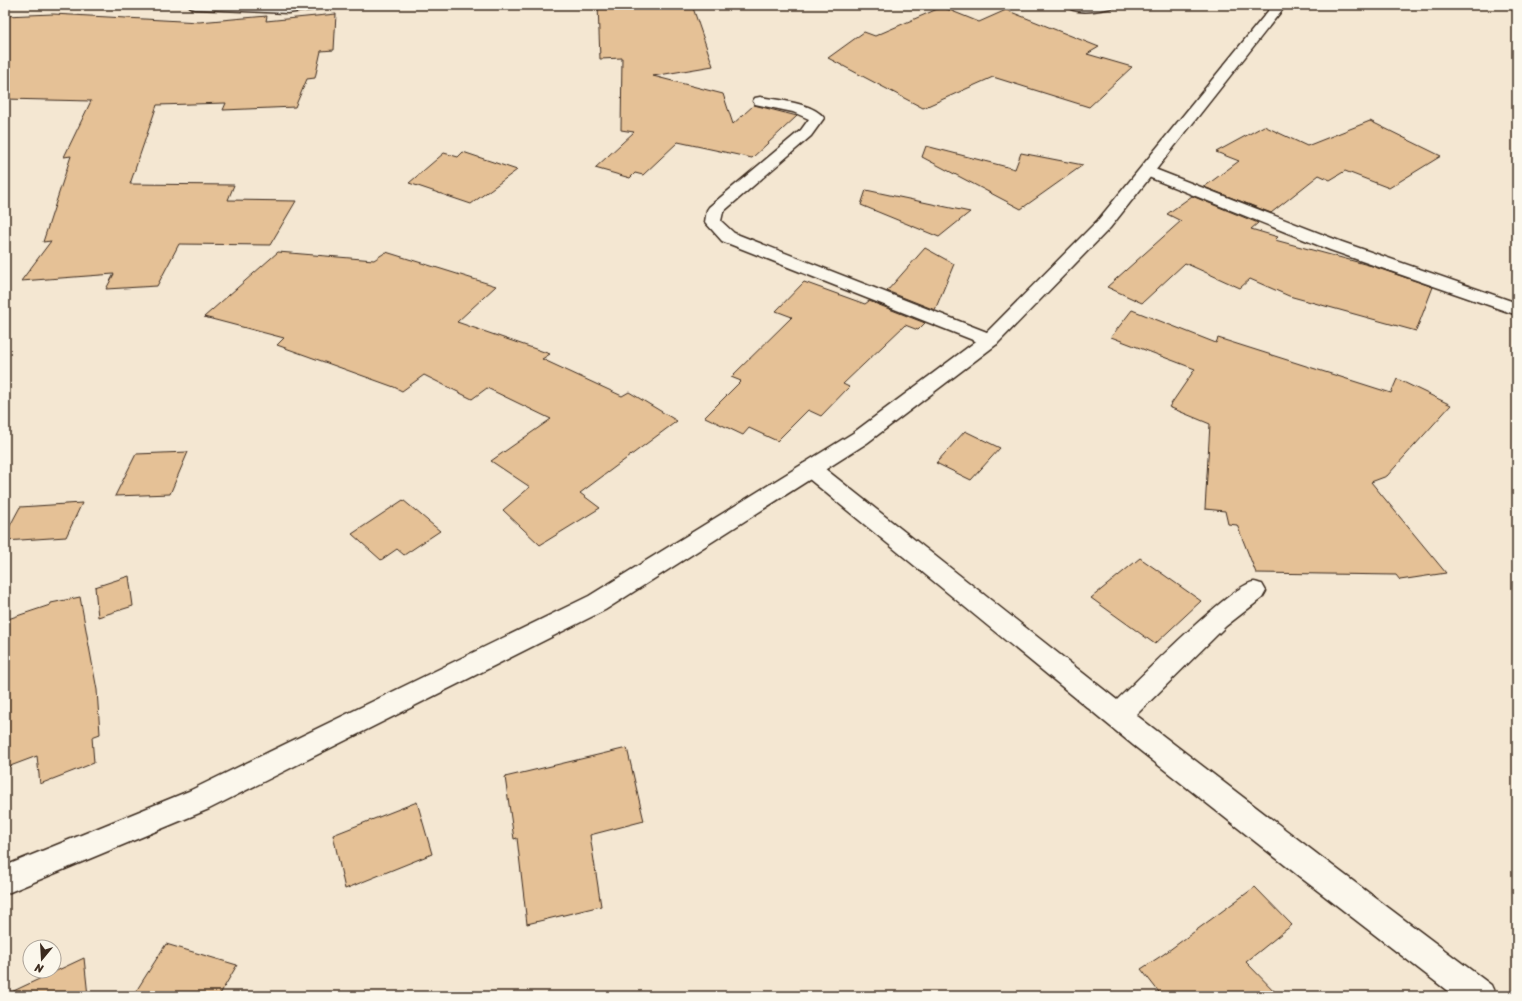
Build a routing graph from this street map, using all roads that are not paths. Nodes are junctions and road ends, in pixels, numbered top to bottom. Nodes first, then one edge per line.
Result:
1 (195, 5) edge
2 (317, 5) edge
3 (1072, 5) edge
4 (1107, 5) edge
5 (1280, 5) edge
6 (760, 101) dead end
7 (1147, 171) junction
8 (1517, 309) edge
9 (990, 340) junction
10 (811, 469) junction
11 (1254, 591) dead end
12 (1118, 716) junction
13 (5, 880) edge
14 (1480, 996) edge

1 - 2 street
3 - 4 street
5 - 7 street
6 - 9 street
7 - 8 street
7 - 9 street
9 - 10 street
10 - 12 street
10 - 13 street
11 - 12 street
12 - 14 street

